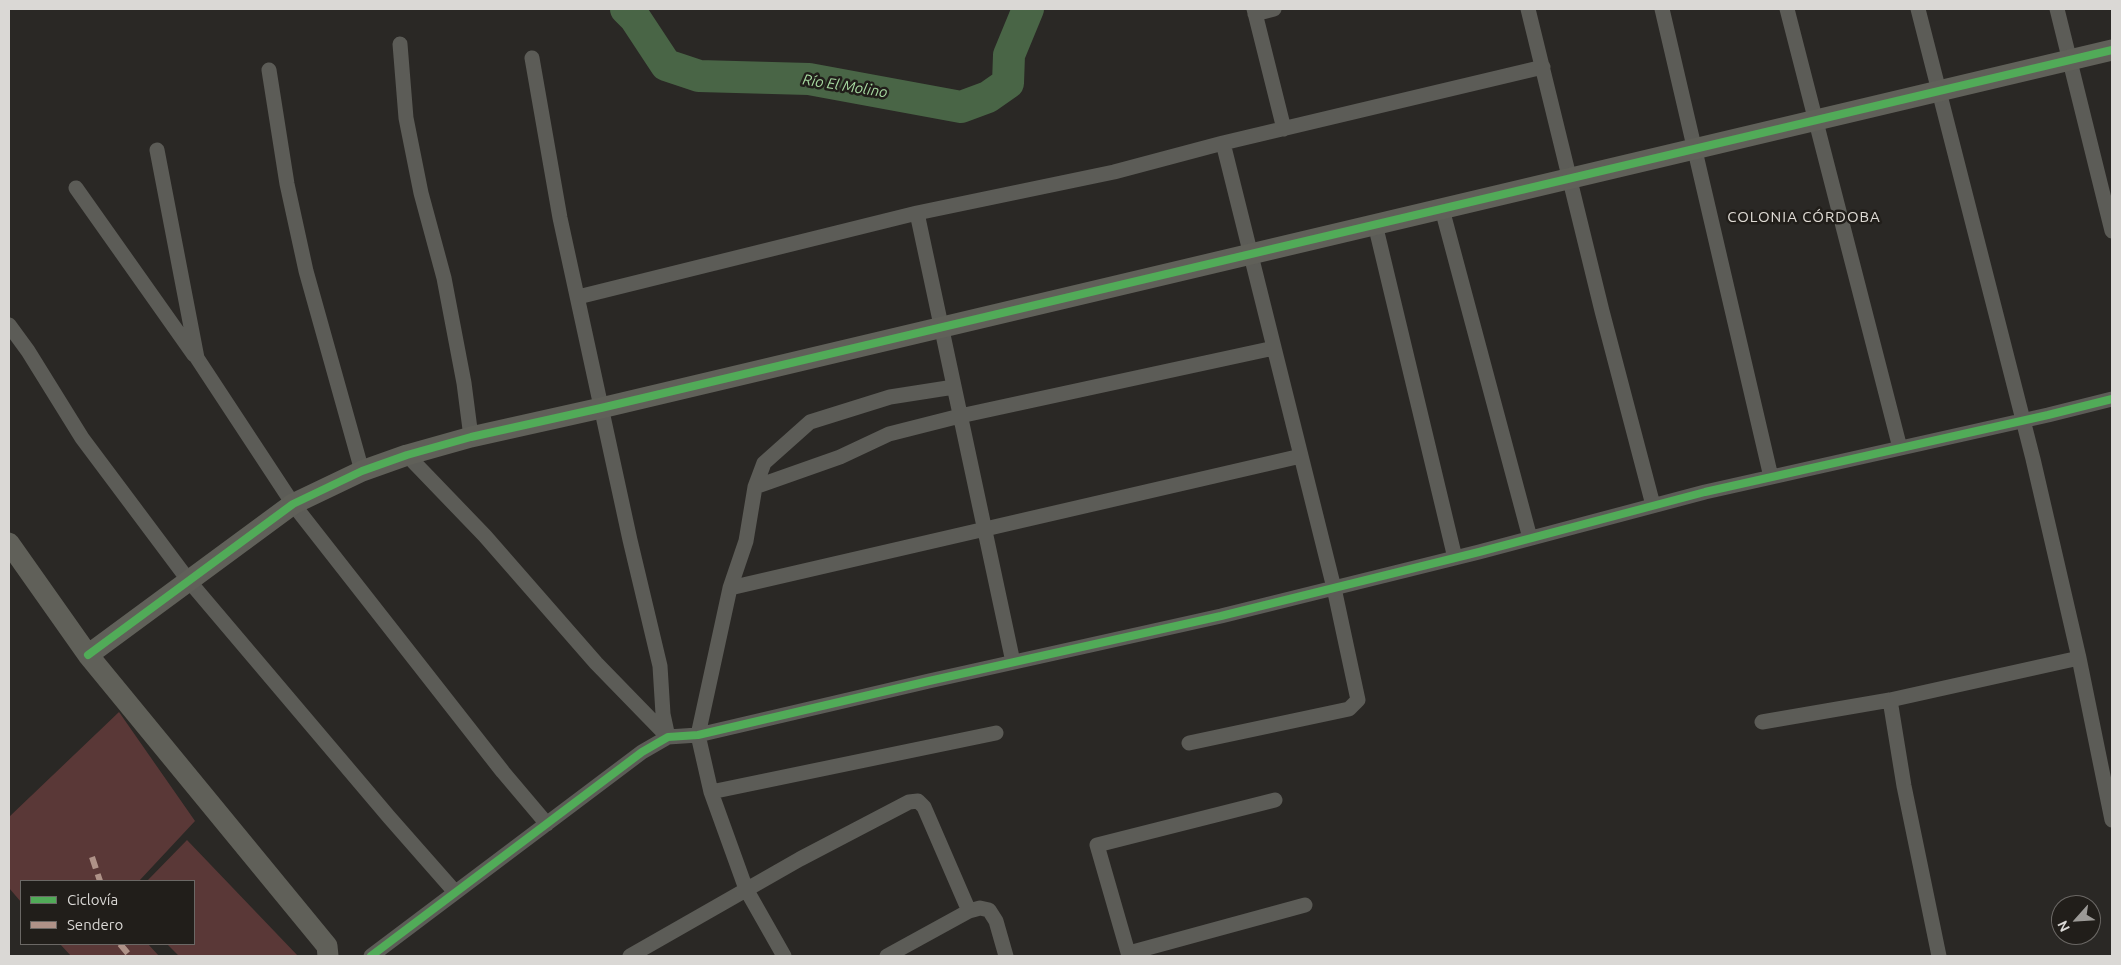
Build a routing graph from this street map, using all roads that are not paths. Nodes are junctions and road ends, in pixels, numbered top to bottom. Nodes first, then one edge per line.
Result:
1 (1274, 9) edge
2 (1528, 9) edge
3 (1662, 9) edge
4 (1787, 9) edge
5 (1918, 9) edge
6 (2058, 9) edge
7 (1255, 11) edge
8 (400, 44) dead end
9 (2112, 50) edge
10 (532, 58) dead end
11 (2070, 60) junction
12 (1543, 67) junction
13 (269, 70) dead end
14 (1938, 91) junction
15 (1815, 120) junction
16 (1284, 129) junction
17 (1223, 144) junction
18 (1693, 149) junction
19 (157, 150) dead end
20 (1570, 178) junction
21 (76, 188) dead end
22 (1442, 208) junction
23 (917, 213) junction
24 (1375, 224) junction
25 (2112, 232) edge
26 (1250, 254) junction
27 (578, 297) junction
28 (9, 325) edge
29 (941, 327) junction
30 (1274, 348) junction
31 (197, 358) junction
32 (954, 387) junction
33 (2112, 399) edge
34 (601, 408) junction
35 (960, 416) junction
36 (2024, 420) junction
37 (471, 437) junction
38 (1900, 448) junction
39 (407, 455) junction
40 (1301, 456) junction
41 (362, 471) junction
42 (1771, 477) junction
43 (754, 487) junction
44 (292, 504) junction
45 (1653, 505) junction
46 (984, 530) junction
47 (1530, 538) junction
48 (9, 543) edge
49 (1454, 558) junction
50 (189, 581) junction
51 (730, 588) junction
52 (1334, 588) junction
53 (88, 655) junction
54 (2079, 658) junction
55 (1013, 662) junction
56 (1890, 700) junction
57 (1762, 722) dead end
58 (996, 733) dead end
59 (698, 735) junction
60 (668, 737) junction
61 (1189, 743) dead end
62 (711, 792) junction
63 (1275, 800) dead end
64 (2112, 820) edge
65 (547, 824) junction
66 (746, 890) junction
67 (455, 892) junction
68 (1304, 905) dead end
69 (969, 911) junction
70 (1129, 955) edge
71 (328, 956) edge
72 (371, 956) edge
73 (630, 956) edge
74 (784, 956) edge
75 (887, 956) edge
76 (1006, 956) edge
77 (1939, 956) edge

1 - 7 street
2 - 12 street
3 - 18 street
4 - 15 street
5 - 14 street
6 - 11 street
7 - 16 street
8 - 37 street
9 - 11 street
10 - 27 street
11 - 14 street
11 - 25 street
12 - 16 street
12 - 20 street
13 - 41 street
14 - 15 street
14 - 36 street
15 - 18 street
15 - 38 street
16 - 17 street
17 - 23 street
17 - 26 street
18 - 20 street
18 - 42 street
19 - 31 street
20 - 22 street
20 - 45 street
21 - 31 street
22 - 24 street
22 - 47 street
23 - 27 street
23 - 29 street
24 - 26 street
24 - 49 street
26 - 29 street
26 - 30 street
27 - 34 street
28 - 50 street
29 - 32 street
29 - 34 street
30 - 35 street
30 - 40 street
31 - 44 street
32 - 35 street
32 - 43 street
33 - 36 street
34 - 37 street
34 - 60 street
35 - 43 street
35 - 46 street
36 - 38 street
36 - 54 street
37 - 39 street
38 - 42 street
39 - 41 street
39 - 60 street
40 - 46 street
40 - 52 street
41 - 44 street
42 - 45 street
43 - 51 street
44 - 50 street
44 - 65 street
45 - 47 street
46 - 51 street
46 - 55 street
47 - 49 street
48 - 53 street
49 - 52 street
50 - 53 street
50 - 67 street
51 - 59 street
52 - 55 street
52 - 61 street
53 - 71 street
54 - 56 street
54 - 64 street
55 - 59 street
56 - 57 street
56 - 77 street
58 - 62 street
59 - 60 street
59 - 62 street
60 - 65 street
62 - 66 street
63 - 70 street
65 - 67 street
66 - 69 street
66 - 73 street
66 - 74 street
67 - 72 street
68 - 70 street
69 - 75 street
69 - 76 street

